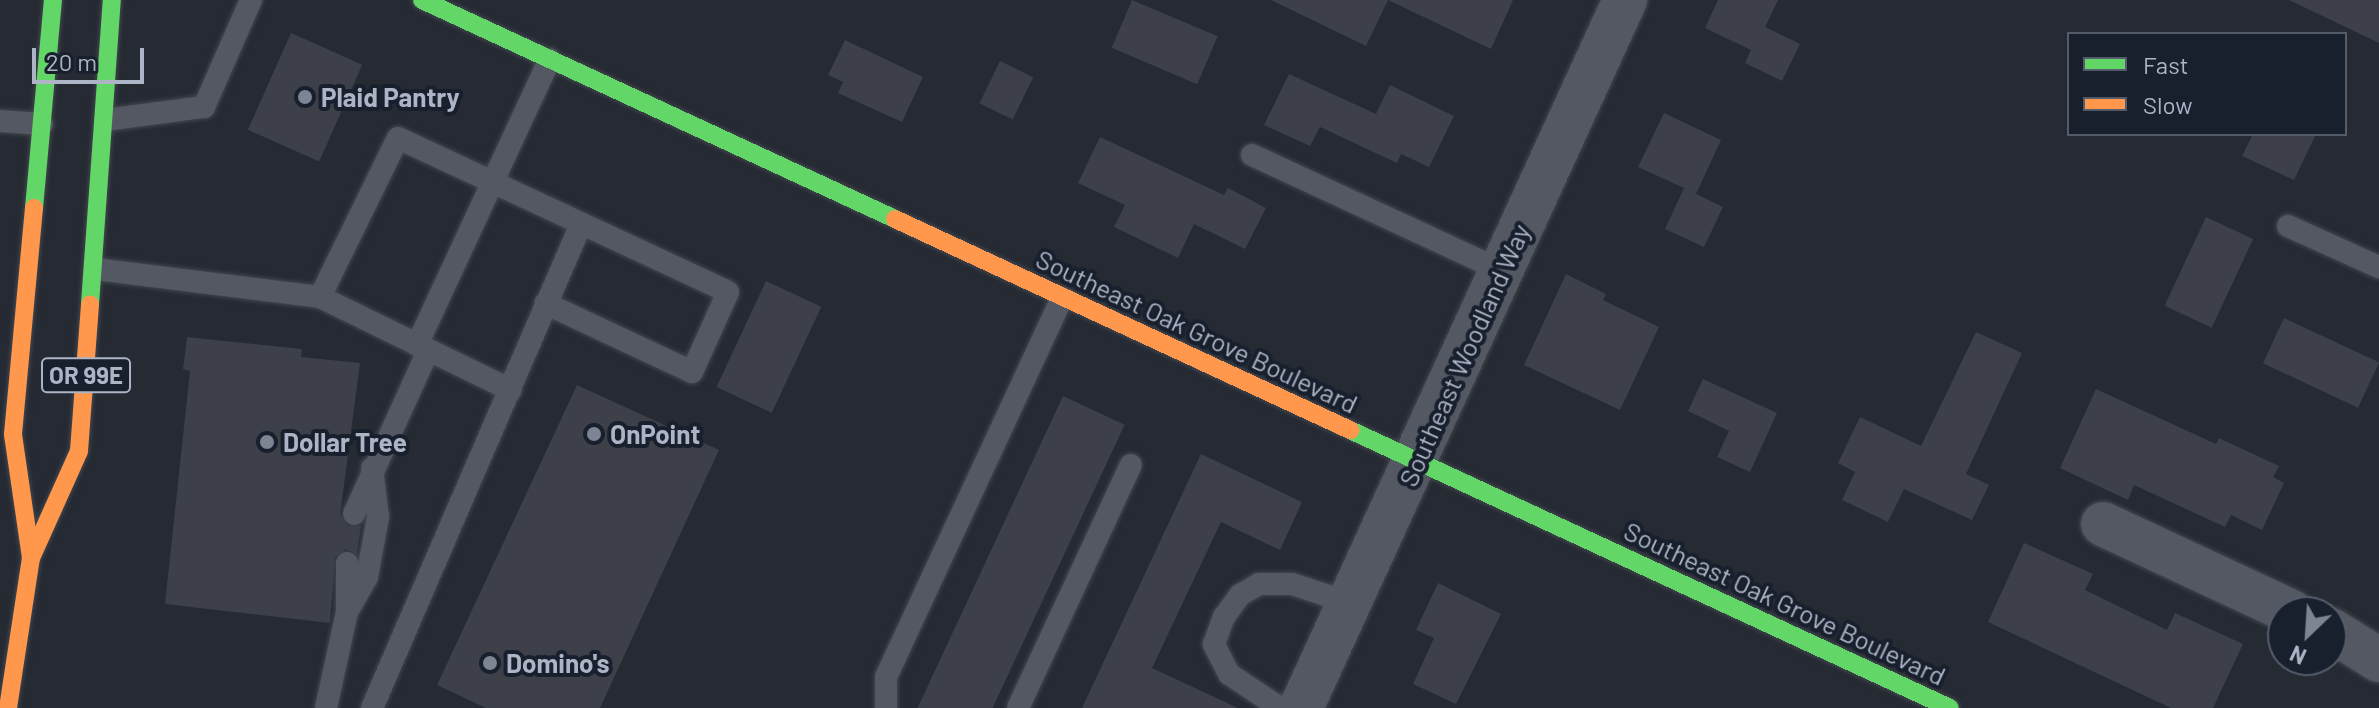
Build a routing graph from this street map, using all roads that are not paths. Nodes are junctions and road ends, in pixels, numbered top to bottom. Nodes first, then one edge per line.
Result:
1 (53, 0) edge
2 (112, 0) edge
3 (251, 0) edge
4 (422, 0) edge
5 (1625, 0) edge
6 (550, 59) junction
7 (105, 120) junction
8 (0, 121) edge
9 (42, 124) junction
10 (1252, 155) dead end
11 (493, 182) junction
12 (581, 224) junction
13 (2288, 226) dead end
14 (2379, 267) edge
15 (95, 269) junction
16 (1502, 271) junction
17 (320, 297) junction
18 (1062, 298) junction
19 (545, 303) junction
20 (422, 348) junction
21 (511, 390) junction
22 (1417, 460) junction
23 (1131, 465) dead end
24 (372, 468) junction
25 (354, 514) dead end
26 (2103, 524) dead end
27 (31, 558) junction
28 (347, 563) dead end
29 (2267, 600) edge
30 (1350, 603) junction
31 (347, 612) junction
32 (2347, 640) edge
33 (2379, 660) edge
34 (7, 694) edge
35 (1927, 703) edge
36 (326, 708) edge
37 (372, 708) edge
38 (886, 708) edge
39 (1018, 708) edge
40 (1280, 708) edge
41 (1301, 708) edge
42 (1950, 708) edge

1 - 9 street, OR 99E
2 - 7 street, OR 99E
3 - 7 lane
4 - 6 street, Southeast Oak Grove Boulevard
5 - 16 street, Southeast Woodland Way
6 - 11 lane
6 - 18 street, Southeast Oak Grove Boulevard
7 - 15 street, OR 99E
8 - 9 lane
9 - 27 street, OR 99E
10 - 16 lane
11 - 12 lane
11 - 17 lane
11 - 20 lane
12 - 19 lane
12 - 19 lane
13 - 14 lane
15 - 17 lane
15 - 27 street, OR 99E
16 - 22 street, Southeast Woodland Way
17 - 20 lane
18 - 22 street, Southeast Oak Grove Boulevard
18 - 38 lane
19 - 21 lane
20 - 21 lane
20 - 24 lane
21 - 37 lane
22 - 30 street, Southeast Woodland Way
22 - 35 street, Southeast Oak Grove Boulevard
23 - 39 lane
24 - 25 lane
24 - 31 lane
26 - 29 street
27 - 34 street, OR 99E
28 - 31 lane
30 - 40 lane
30 - 41 street, Southeast Woodland Way
31 - 36 lane
32 - 33 street
35 - 42 street, Southeast Oak Grove Boulevard

